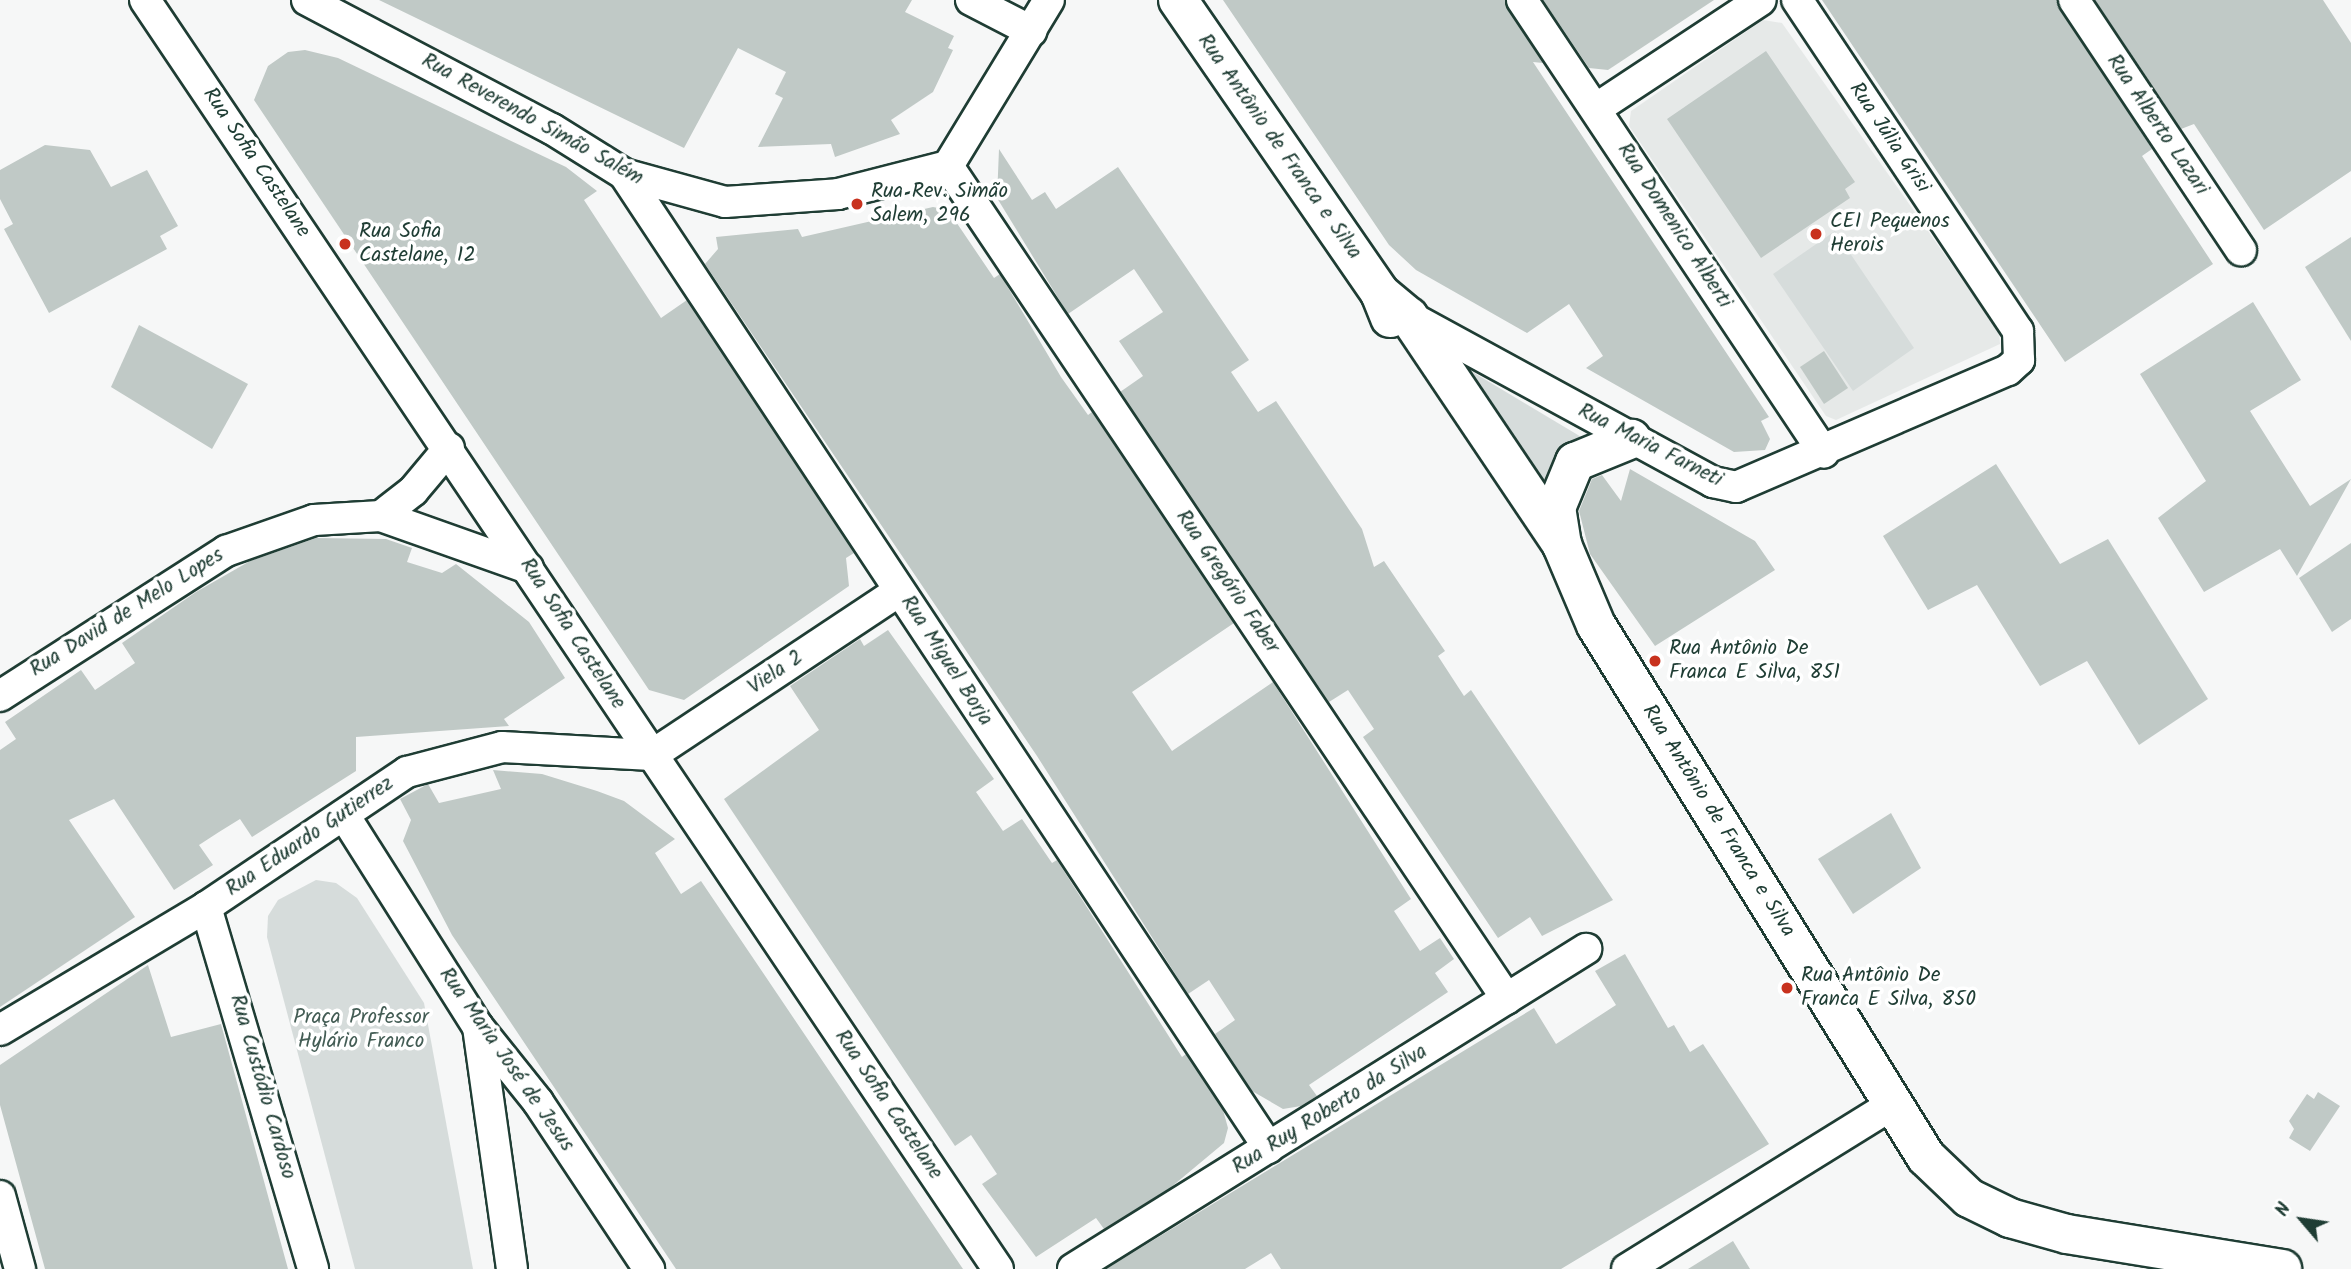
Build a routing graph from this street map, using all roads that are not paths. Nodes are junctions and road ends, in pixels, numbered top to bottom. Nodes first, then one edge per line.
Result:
1 (145, 0) edge
2 (971, 0) edge
3 (1049, 0) edge
4 (1178, 0) edge
5 (1522, 0) edge
6 (1761, 0) edge
7 (1797, 0) edge
8 (2074, 0) edge
9 (311, 1) edge
10 (1031, 31) junction
11 (1597, 108) junction
12 (948, 166) junction
13 (624, 174) junction
14 (2241, 250) dead end
15 (1394, 312) junction
16 (2021, 349) joint
17 (1631, 439) junction
18 (449, 448) junction
19 (1824, 453) junction
20 (381, 516) junction
21 (1562, 545) junction
22 (528, 568) junction
23 (899, 591) junction
24 (1596, 625) junction
25 (0, 696) edge
26 (652, 755) junction
27 (344, 815) junction
28 (206, 906) junction
29 (1586, 949) dead end
30 (1507, 999) junction
31 (478, 1027) junction
32 (0, 1030) edge
33 (1892, 1105) junction
34 (1269, 1148) junction
35 (0, 1196) edge
36 (20, 1269) edge
37 (313, 1269) edge
38 (512, 1269) edge
39 (649, 1269) edge
40 (998, 1269) edge
41 (1073, 1269) edge
42 (1627, 1269) edge
43 (2282, 1269) edge

1 - 18 street, Rua Sofia Castelane
2 - 10 street
3 - 10 street
4 - 15 main road, Rua Antônio de Franca e Silva
5 - 11 street, Rua Domenico Alberti
6 - 11 street
7 - 16 street, Rua Júlia Grisi
8 - 14 street, Rua Alberto Lazari
9 - 13 street, Rua Reverendo Simão Salém
10 - 12 street
11 - 19 street, Rua Domenico Alberti
12 - 13 street, Rua Reverendo Simão Salém
12 - 30 street, Rua Gregório Faber
13 - 23 street, Rua Miguel Borja
15 - 17 street, Rua Maria Farneti
15 - 21 main road, Rua Antônio de Franca e Silva
15 - 24 main road, Rua Antônio de Franca e Silva
16 - 19 street, Rua Maria Farneti
17 - 19 street, Rua Maria Farneti
17 - 21 main road
18 - 20 street
18 - 22 street, Rua Sofia Castelane
20 - 22 street, Rua David de Melo Lopes
20 - 25 street, Rua David de Melo Lopes
21 - 24 main road, Rua Antônio de Franca e Silva
22 - 26 street, Rua Sofia Castelane
23 - 26 street, Viela 2
23 - 34 street, Rua Miguel Borja
24 - 33 main road, Rua Antônio de Franca e Silva
26 - 27 street, Rua Eduardo Gutierrez
26 - 40 street, Rua Sofia Castelane
27 - 28 street, Rua Eduardo Gutierrez
27 - 31 street, Rua Maria José de Jesus
28 - 32 street, Rua Eduardo Gutierrez
28 - 37 street, Rua Custódio Cardoso
29 - 30 street, Rua Ruy Roberto da Silva
30 - 34 street, Rua Ruy Roberto da Silva
31 - 38 street
31 - 39 street, Rua Maria José de Jesus
33 - 42 street
33 - 43 main road, Rua Antônio de Franca e Silva
34 - 41 street, Rua Ruy Roberto da Silva
35 - 36 street

